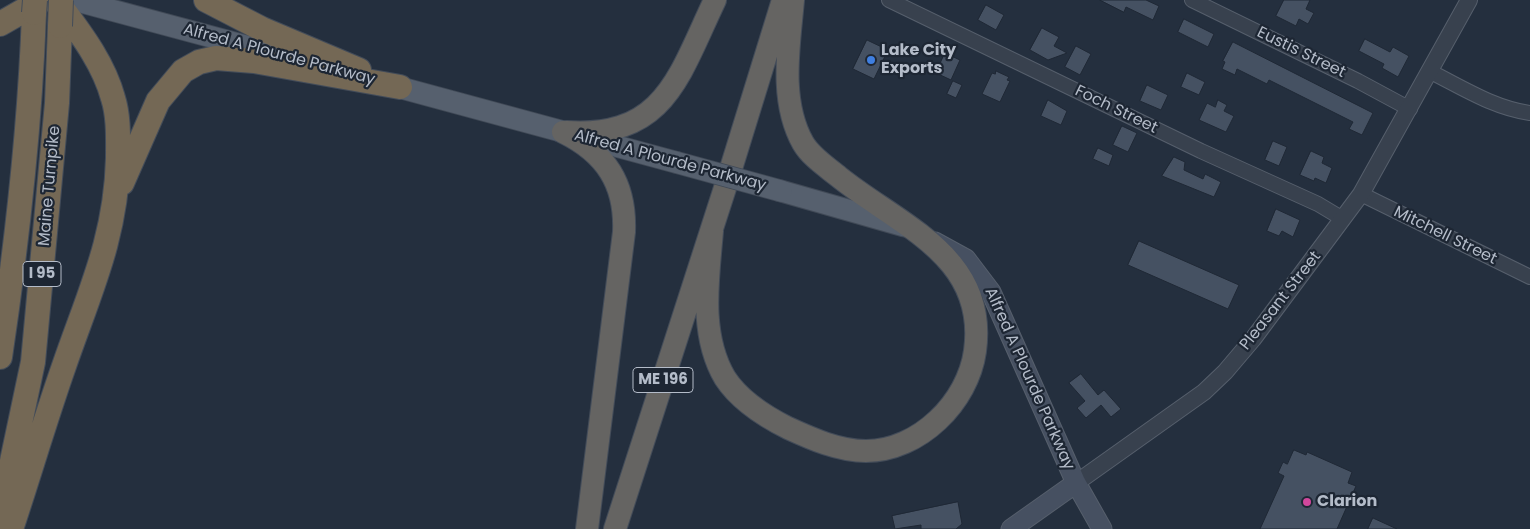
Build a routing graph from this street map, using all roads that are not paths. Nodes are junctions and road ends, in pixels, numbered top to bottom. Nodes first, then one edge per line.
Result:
1 (56, 0) edge
2 (61, 0) edge
3 (74, 0) edge
4 (206, 0) edge
5 (715, 0) edge
6 (783, 0) edge
7 (793, 0) edge
8 (889, 0) edge
9 (1192, 0) edge
10 (1469, 0) edge
11 (37, 4) edge
12 (0, 24) edge
13 (1431, 72) junction
14 (400, 88) junction
15 (1410, 109) junction
16 (1530, 113) edge
17 (563, 132) junction
18 (117, 193) junction
19 (1361, 194) junction
20 (1343, 219) junction
21 (712, 231) junction
22 (920, 234) junction
23 (1530, 277) edge
24 (0, 357) edge
25 (1076, 484) junction
26 (0, 518) edge
27 (11, 529) edge
28 (587, 529) edge
29 (615, 529) edge
30 (1011, 529) edge
31 (1102, 529) edge

1 - 18 highway
2 - 26 highway, Maine Turnpike / I 95, bridge
3 - 14 main road, Alfred A Plourde Parkway
4 - 14 highway
5 - 17 highway
6 - 21 highway, ME 196
7 - 22 highway
8 - 20 street, Foch Street
9 - 15 street, Eustis Street
10 - 13 street, Pleasant Street
11 - 12 highway
11 - 24 highway, Maine Turnpike / I 95
13 - 15 street, Pleasant Street
13 - 16 street
14 - 17 main road, Alfred A Plourde Parkway
14 - 18 highway
15 - 19 street, Pleasant Street
17 - 22 main road, Alfred A Plourde Parkway, bridge
17 - 28 highway
18 - 27 highway
19 - 20 street, Pleasant Street
19 - 23 street, Mitchell Street
20 - 25 street, Pleasant Street
21 - 22 highway
21 - 29 highway, ME 196
22 - 25 main road, Alfred A Plourde Parkway
25 - 30 main road, Pleasant Street
25 - 31 main road, Alfred A Plourde Parkway

